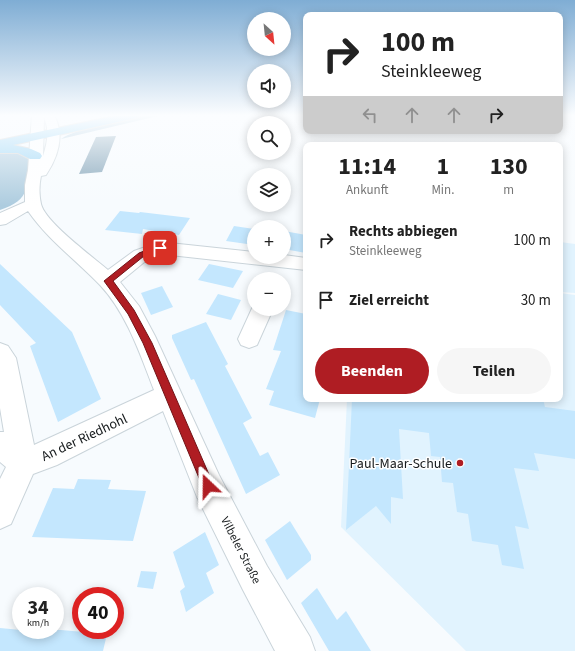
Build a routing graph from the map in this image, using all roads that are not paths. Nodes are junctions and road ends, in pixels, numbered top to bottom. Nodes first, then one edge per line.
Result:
1 (36, 145) edge
2 (51, 145) edge
3 (0, 149) edge
4 (35, 156) junction
5 (33, 194) junction
6 (0, 220) edge
7 (247, 257) edge
8 (291, 262) edge
9 (303, 264) edge
10 (108, 281) junction
11 (259, 316) edge
12 (249, 339) dead end
13 (0, 354) edge
14 (170, 395) junction
15 (0, 446) edge
16 (23, 463) junction
17 (0, 513) edge
18 (296, 651) edge

1 - 4 street
2 - 5 street
3 - 4 main road
4 - 5 street
5 - 6 street
5 - 10 street, Vilbeler Straße
7 - 10 street
8 - 9 street
10 - 14 street, Vilbeler Straße
11 - 12 street
13 - 16 street
14 - 16 street, An der Riedhohl
14 - 18 street, Vilbeler Straße
15 - 16 street
16 - 17 street

